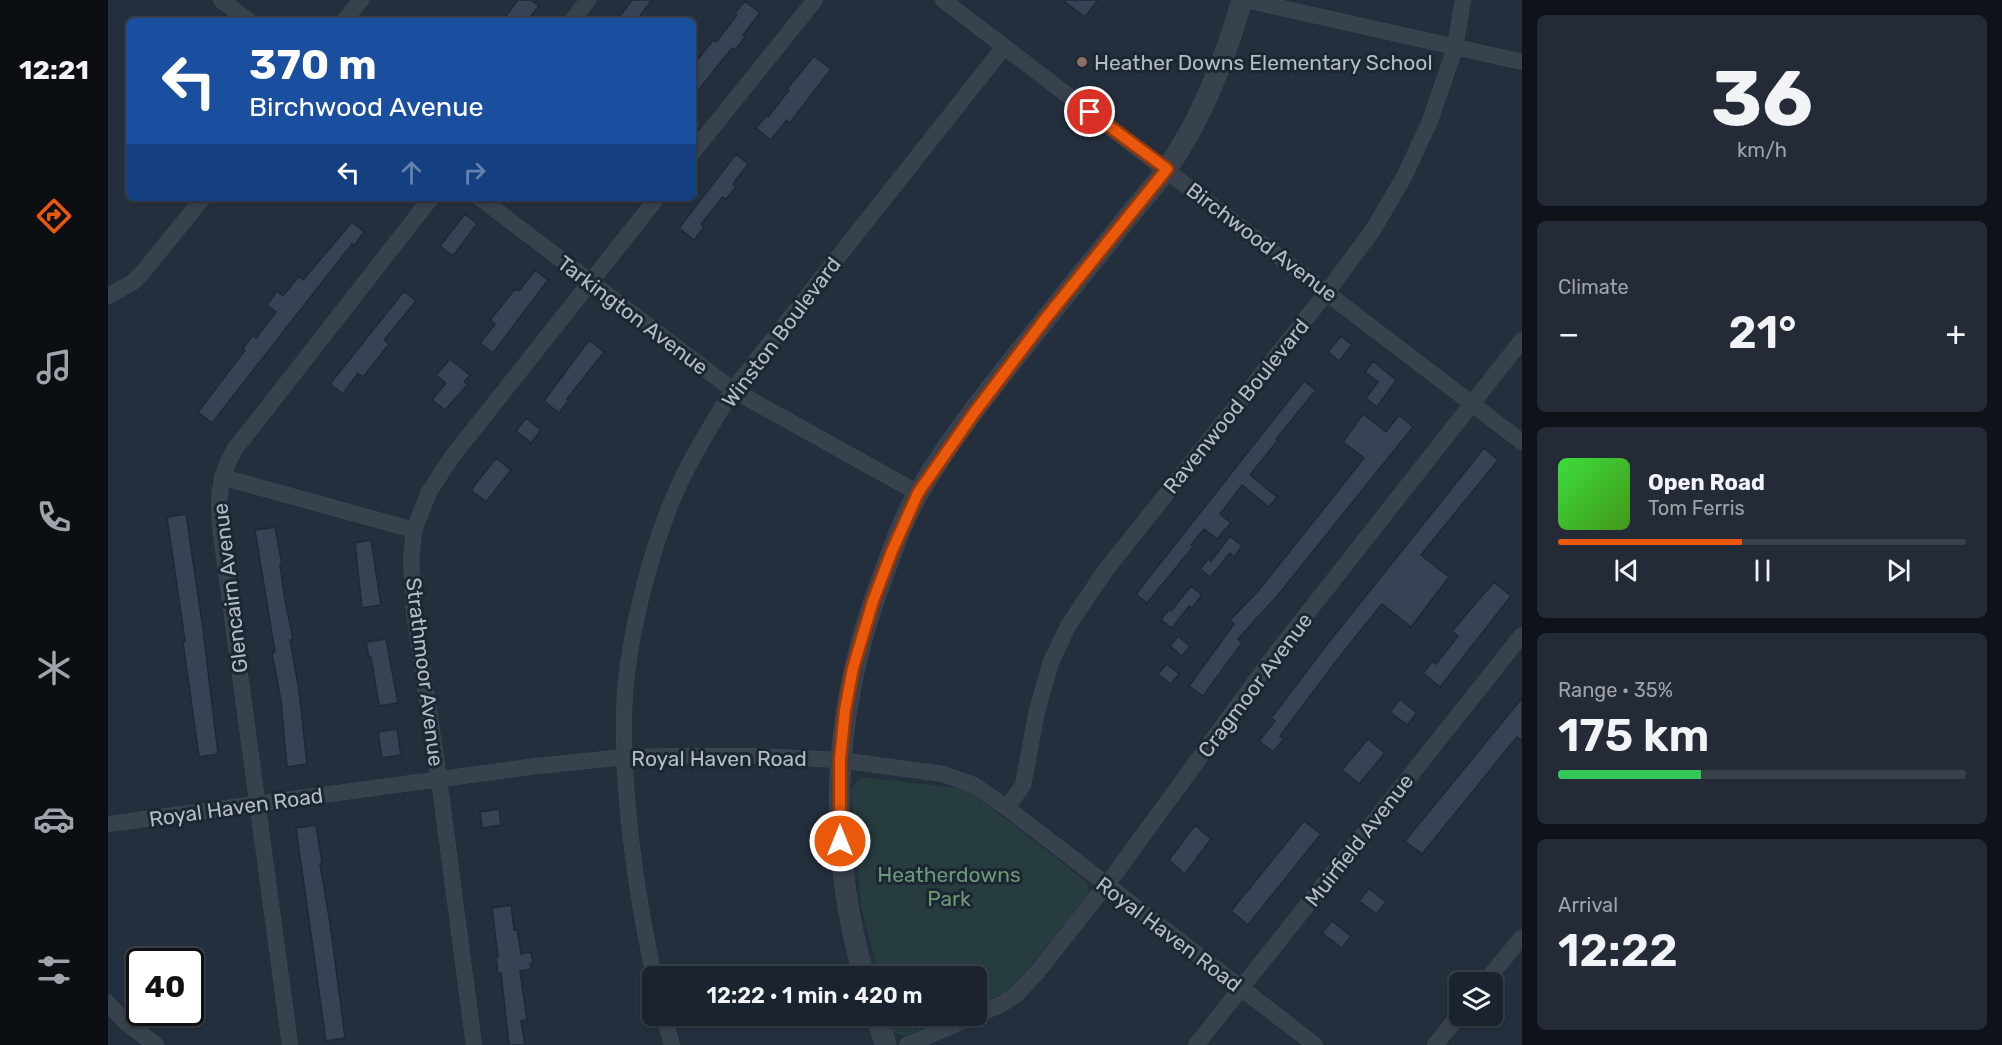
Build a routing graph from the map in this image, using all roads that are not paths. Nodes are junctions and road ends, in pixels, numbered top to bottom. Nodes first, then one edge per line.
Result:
1 (221, 0) edge
2 (361, 0) edge
3 (588, 0) edge
4 (815, 0) edge
5 (943, 0) edge
6 (1242, 0) edge
7 (1246, 0) edge
8 (1462, 0) edge
9 (245, 18) edge
10 (346, 18) edge
11 (574, 18) edge
12 (1004, 47) junction
13 (1455, 48) junction
14 (1522, 62) edge
15 (696, 148) edge
16 (1167, 169) junction
17 (201, 201) edge
18 (429, 201) edge
19 (484, 201) edge
20 (655, 201) edge
21 (590, 282) junction
22 (1328, 292) junction
23 (108, 296) edge
24 (1522, 340) edge
25 (733, 390) junction
26 (1472, 405) junction
27 (1522, 442) edge
28 (222, 477) junction
29 (918, 493) junction
30 (414, 530) junction
31 (1522, 635) edge
32 (625, 757) junction
33 (840, 760) junction
34 (439, 779) junction
35 (258, 804) junction
36 (1007, 808) junction
37 (108, 824) edge
38 (1106, 886) junction
39 (1522, 937) edge
40 (652, 966) edge
41 (862, 966) edge
42 (1493, 972) edge
43 (1242, 989) junction
44 (108, 1003) edge
45 (987, 1010) edge
46 (667, 1026) edge
47 (879, 1026) edge
48 (951, 1026) edge
49 (1450, 1026) edge
50 (156, 1045) edge
51 (290, 1045) edge
52 (474, 1045) edge
53 (672, 1045) edge
54 (886, 1045) edge
55 (907, 1045) edge
56 (1196, 1045) edge
57 (1315, 1045) edge
58 (1435, 1045) edge

1 - 9 street
2 - 10 street
3 - 11 street
4 - 15 street
5 - 12 street, Birchwood Avenue
6 - 16 street
7 - 13 street
8 - 13 street, Ravenwood Boulevard
12 - 16 street, Birchwood Avenue
12 - 25 street, Winston Boulevard
13 - 14 street
13 - 22 street, Ravenwood Boulevard
16 - 22 street, Birchwood Avenue
16 - 29 street
17 - 23 street
18 - 28 street, Glencairn Avenue
19 - 21 street, Tarkington Avenue
20 - 21 street, Strathmoor Avenue
21 - 25 street, Tarkington Avenue
21 - 30 street, Strathmoor Avenue
22 - 26 street, Birchwood Avenue
22 - 36 street, Ravenwood Boulevard
24 - 26 street, Cragmoor Avenue
25 - 29 street, Tarkington Avenue
25 - 32 street, Winston Boulevard
26 - 27 street, Birchwood Avenue
26 - 38 street, Cragmoor Avenue
28 - 30 street
28 - 35 street, Glencairn Avenue
29 - 33 street
30 - 34 street, Strathmoor Avenue
31 - 43 street, Muirfield Avenue
32 - 33 street, Royal Haven Road
32 - 34 street, Royal Haven Road
32 - 40 street, Winston Boulevard
33 - 36 street, Royal Haven Road
33 - 41 street
34 - 35 street, Royal Haven Road
34 - 52 street, Strathmoor Avenue
35 - 37 street, Royal Haven Road
35 - 51 street, Glencairn Avenue
36 - 38 street, Royal Haven Road
38 - 43 street, Royal Haven Road
38 - 45 street, Cragmoor Avenue
39 - 42 street
43 - 56 street, Muirfield Avenue
43 - 57 street, Royal Haven Road
44 - 50 street
46 - 53 street
47 - 54 street
48 - 55 street, Cragmoor Avenue
49 - 58 street

